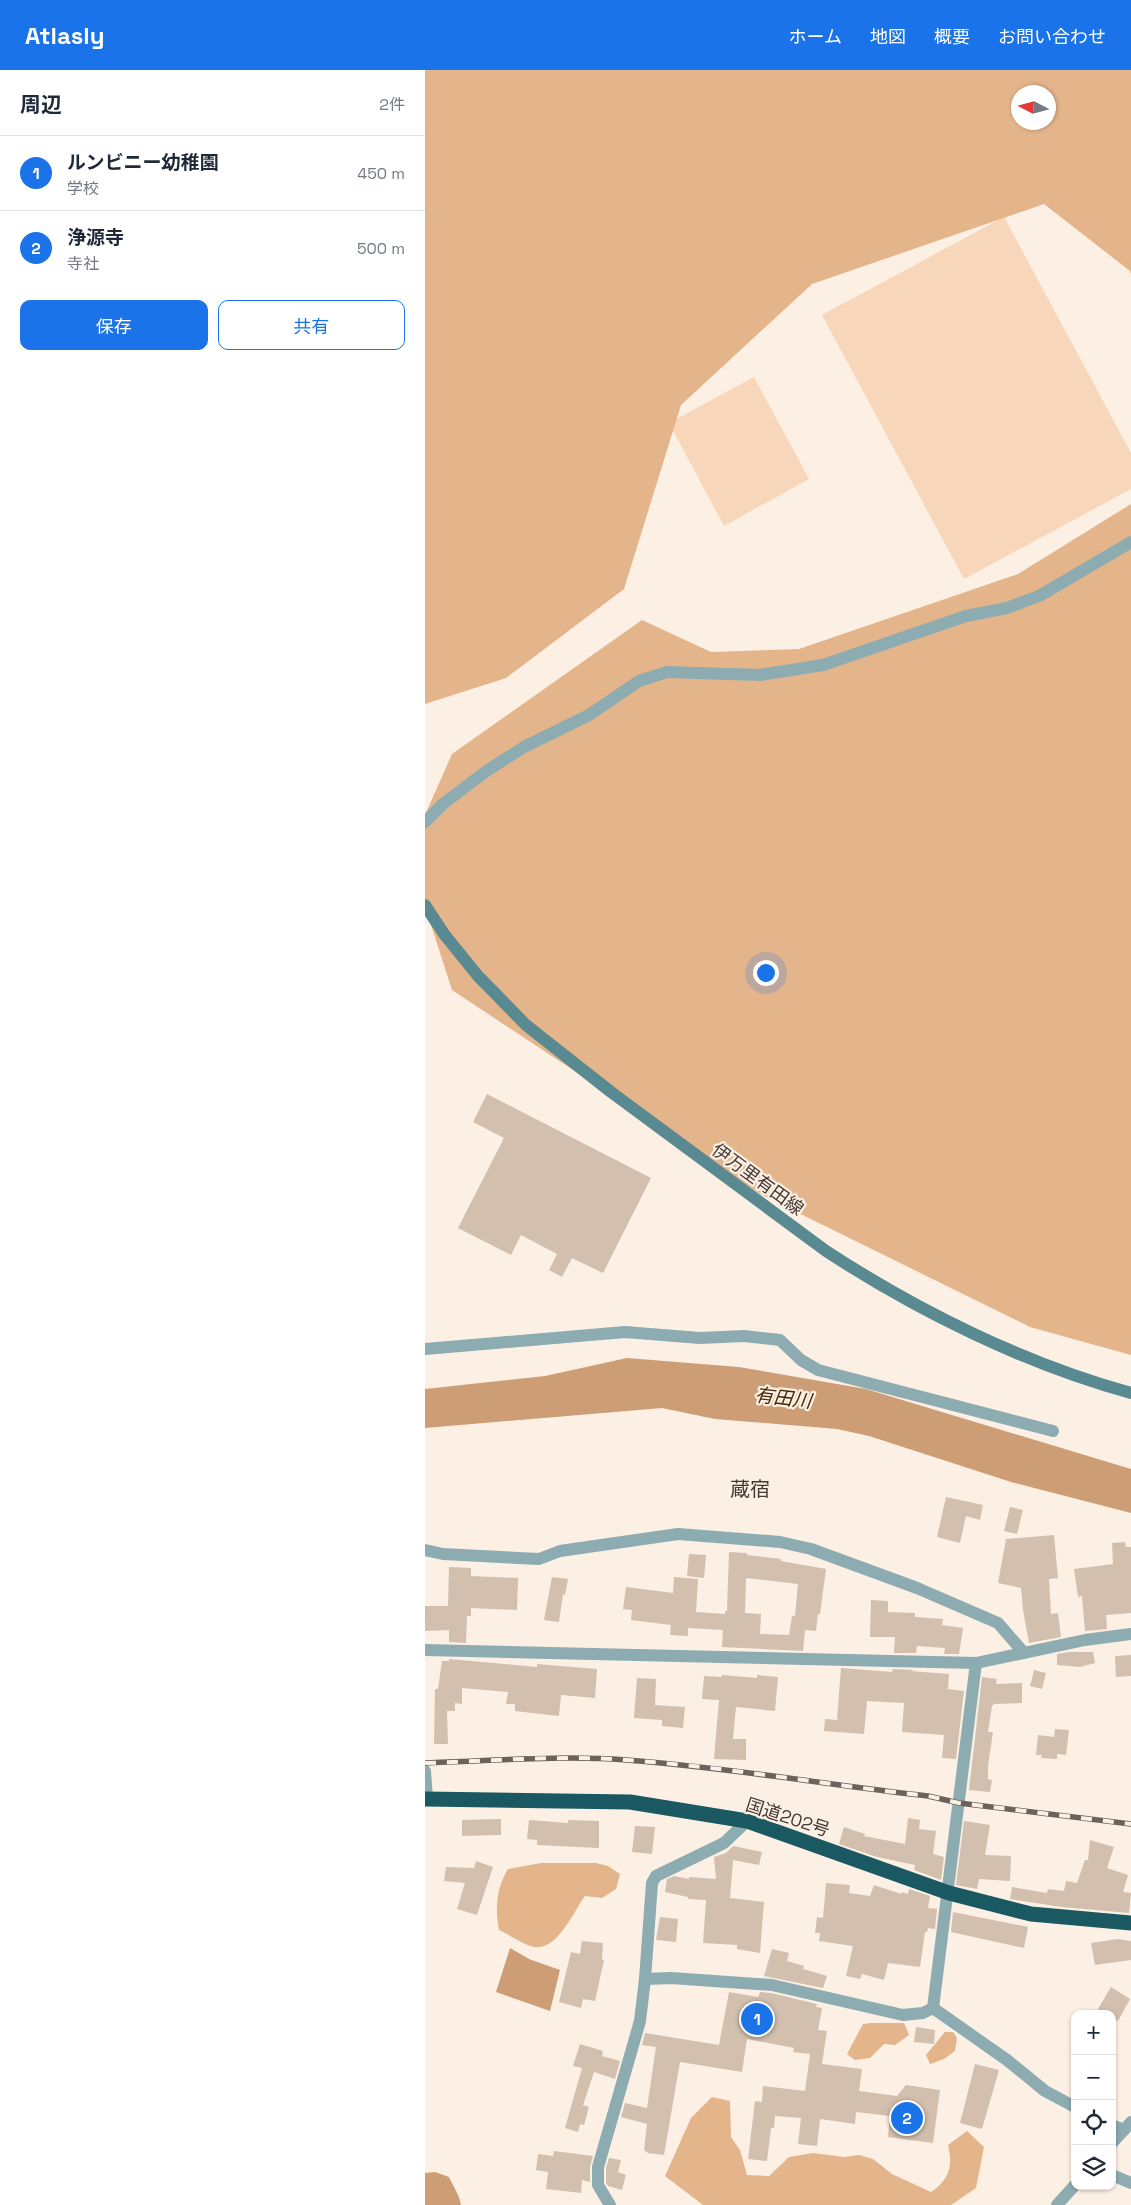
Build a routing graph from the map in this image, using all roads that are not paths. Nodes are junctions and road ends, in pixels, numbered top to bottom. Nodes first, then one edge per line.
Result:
1 (1131, 542) edge
2 (425, 822) edge
3 (425, 905) edge
4 (425, 1349) edge
5 (1131, 1393) edge
6 (1053, 1431) dead end
7 (425, 1550) edge
8 (1131, 1634) edge
9 (425, 1650) edge
10 (1024, 1653) junction
11 (976, 1663) junction
12 (425, 1771) edge
13 (426, 1799) edge
14 (747, 1821) junction
15 (949, 1892) junction
16 (1131, 1923) edge
17 (645, 1979) junction
18 (933, 2008) junction
19 (1071, 2105) edge
20 (1116, 2177) edge
21 (1131, 2183) edge
22 (1071, 2189) edge
23 (610, 2205) edge
24 (1057, 2205) edge

1 - 2 street
3 - 5 main road, 伊万里有田線
4 - 6 street
7 - 10 street
8 - 10 street
9 - 11 street
10 - 11 street
11 - 15 street
12 - 13 street
13 - 14 highway, 国道202号
14 - 15 highway, 国道202号
14 - 17 street
15 - 16 highway, 国道202号
15 - 18 street
17 - 18 street
17 - 23 street
18 - 19 street
20 - 21 street
22 - 24 street

